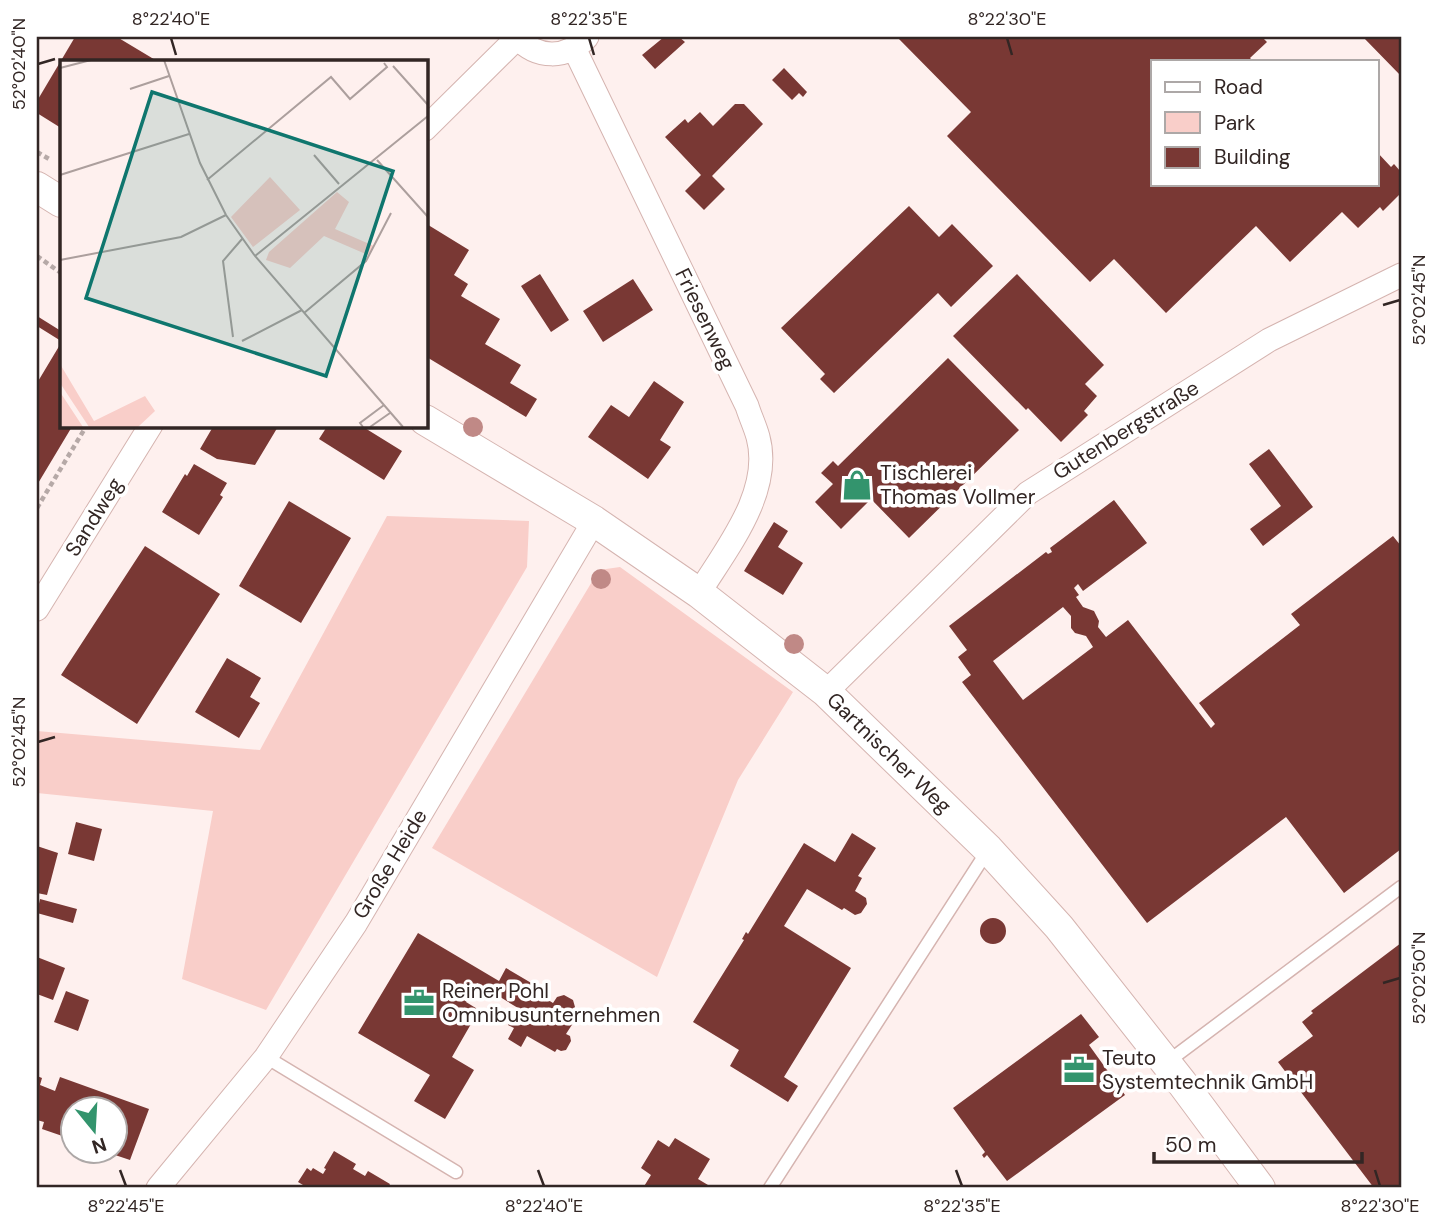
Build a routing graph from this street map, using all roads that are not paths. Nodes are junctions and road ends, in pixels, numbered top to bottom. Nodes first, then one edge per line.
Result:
1 (517, 37) edge
2 (581, 43) edge
3 (427, 127) edge
4 (37, 187) edge
5 (60, 201) edge
6 (1401, 275) edge
7 (427, 420) edge
8 (149, 427) edge
9 (594, 521) junction
10 (699, 593) junction
11 (37, 609) edge
12 (826, 692) junction
13 (988, 849) junction
14 (1401, 887) edge
15 (266, 1057) junction
16 (1166, 1063) junction
17 (456, 1172) dead end
18 (158, 1188) edge
19 (770, 1188) edge
20 (1260, 1188) edge

1 - 2 street, Friesenweg
1 - 3 street, Friesenweg
2 - 10 street, Friesenweg
4 - 5 street
6 - 12 street, Gutenbergstraße
7 - 9 street, Gartnischer Weg
8 - 11 street, Sandweg
9 - 10 street, Gartnischer Weg
9 - 15 street, Große Heide
10 - 12 street, Gartnischer Weg
12 - 13 street, Gartnischer Weg
13 - 16 street, Gartnischer Weg
13 - 19 lane
14 - 16 lane
15 - 17 lane
15 - 18 street, Große Heide
16 - 20 street, Gartnischer Weg

